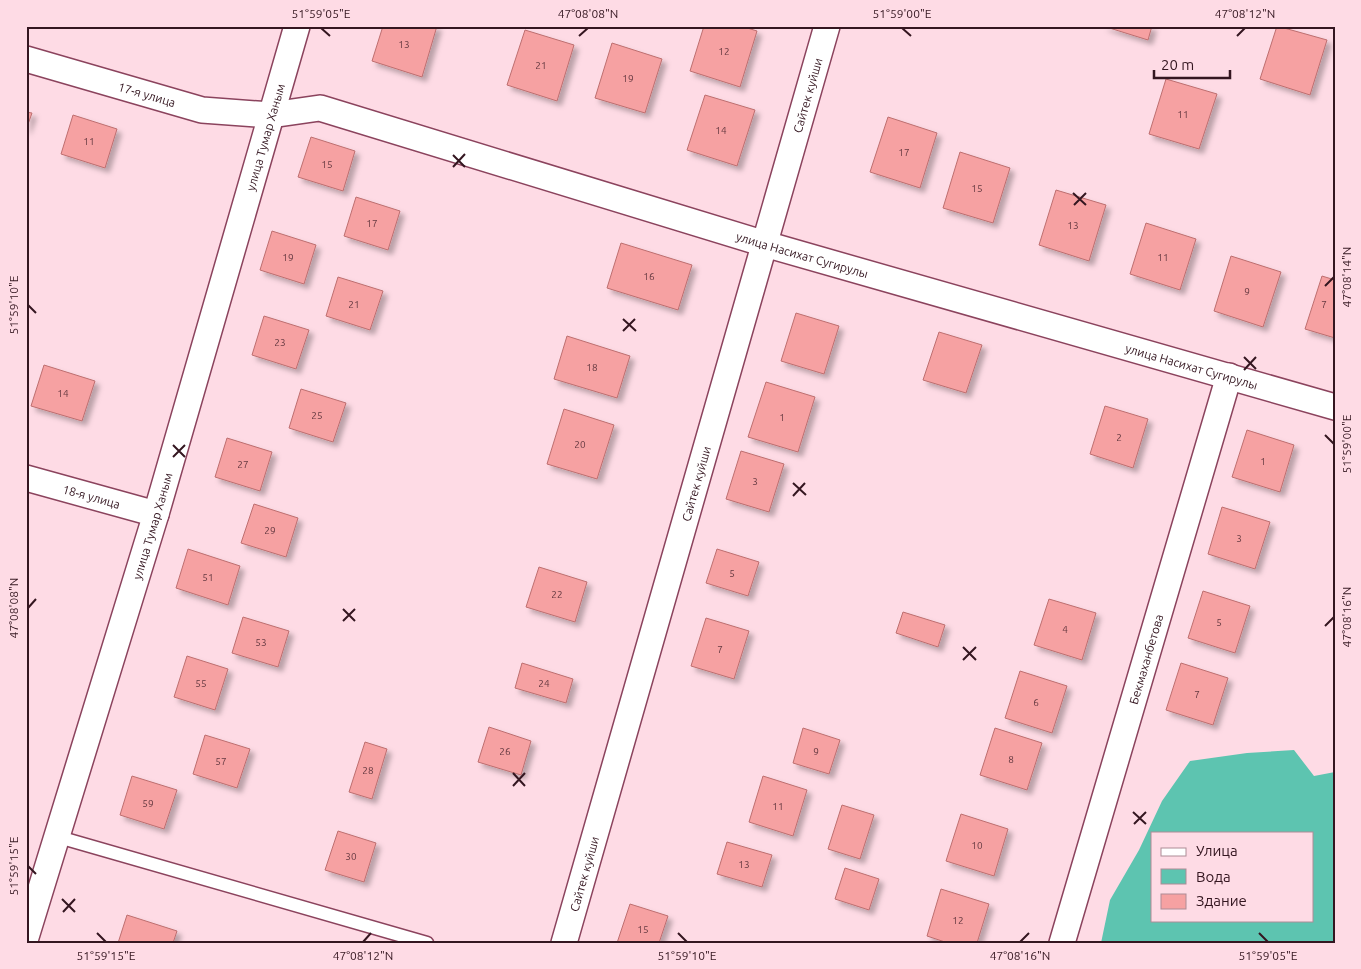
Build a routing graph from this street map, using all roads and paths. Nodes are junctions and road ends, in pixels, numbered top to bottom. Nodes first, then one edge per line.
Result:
1 (297, 26) edge
2 (827, 26) edge
3 (26, 59) edge
4 (271, 115) junction
5 (764, 244) junction
6 (1229, 376) junction
7 (1335, 407) edge
8 (26, 478) edge
9 (156, 514) junction
10 (55, 836) junction
11 (26, 937) edge
12 (427, 943) edge
13 (564, 943) edge
14 (1062, 943) edge

1 - 4 street, улица Тумар Ханым
2 - 5 street, Сайтек куйши
3 - 4 street, 17-я улица
4 - 5 street, улица Насихат Сугирулы
4 - 9 street, улица Тумар Ханым
5 - 6 street, улица Насихат Сугирулы
5 - 13 street, Сайтек куйши
6 - 7 street, улица Насихат Сугирулы
6 - 14 street, Бекмаханбетова
8 - 9 street, 18-я улица
9 - 10 street, улица Тумар Ханым
10 - 11 street, улица Тумар Ханым
10 - 12 lane

